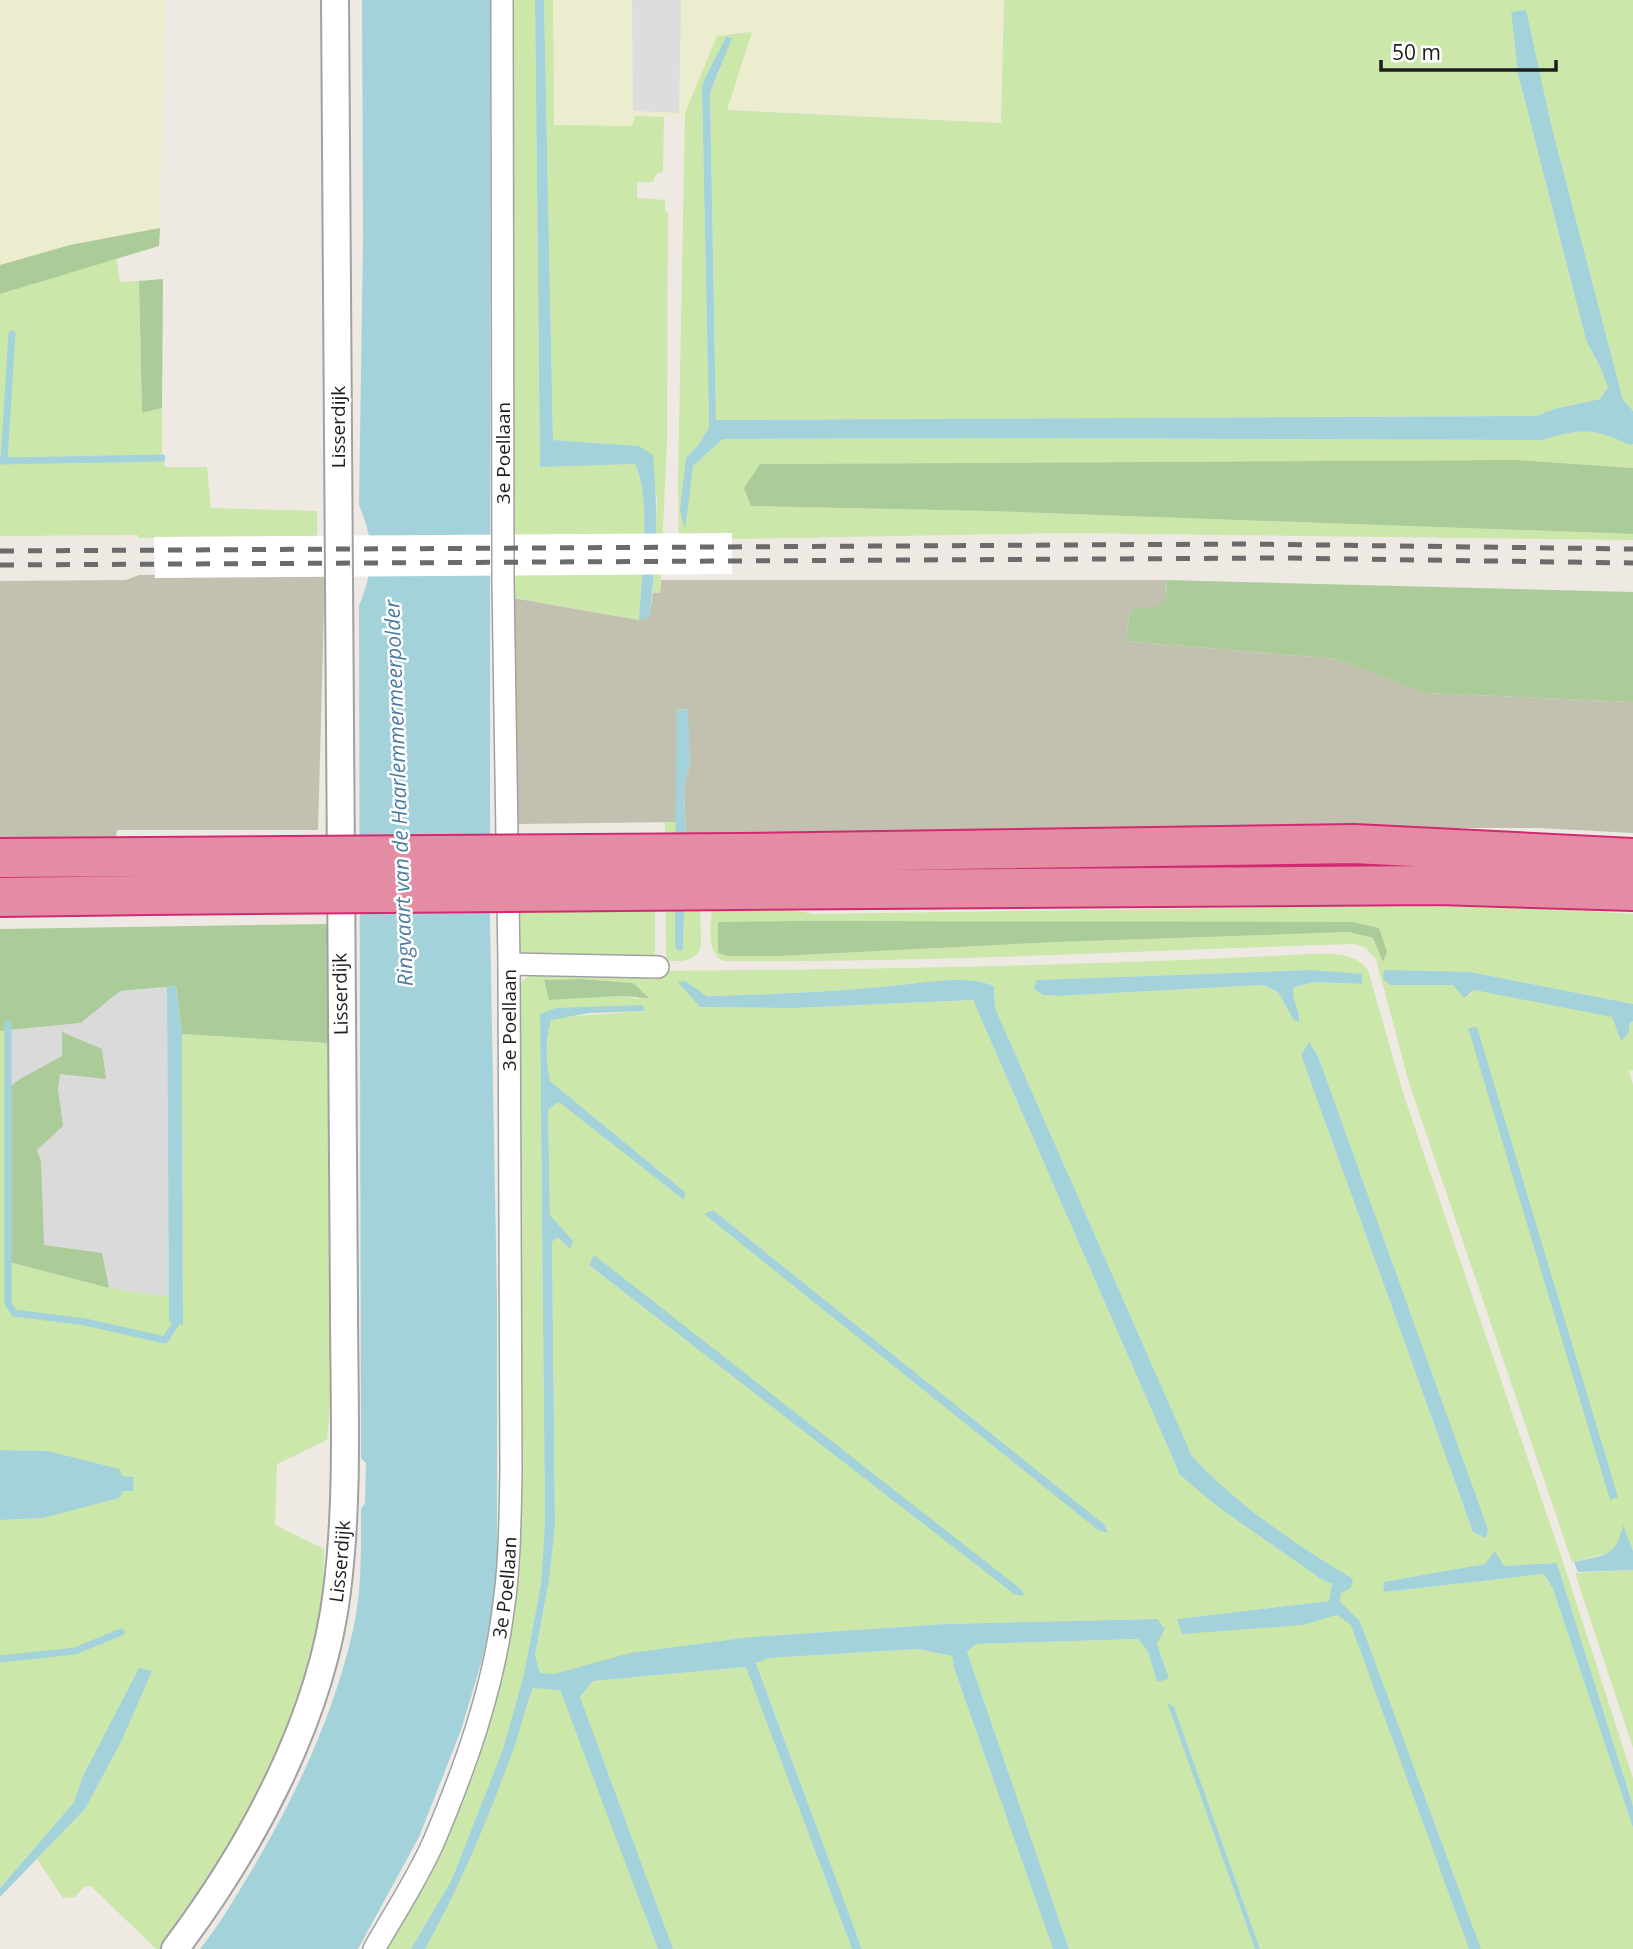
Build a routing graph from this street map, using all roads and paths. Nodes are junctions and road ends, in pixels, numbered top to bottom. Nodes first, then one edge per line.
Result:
1 (335, 0) edge
2 (502, 0) edge
3 (0, 858) edge
4 (1633, 858) edge
5 (739, 871) junction
6 (1633, 891) edge
7 (0, 897) edge
8 (509, 964) junction
9 (658, 967) dead end
10 (175, 1949) edge
11 (374, 1949) edge

1 - 10 street, Lisserdijk
2 - 8 street, 3e Poellaan
3 - 5 highway, bridge
4 - 5 highway
5 - 6 highway
5 - 7 highway, bridge
8 - 9 street
8 - 11 street, 3e Poellaan

